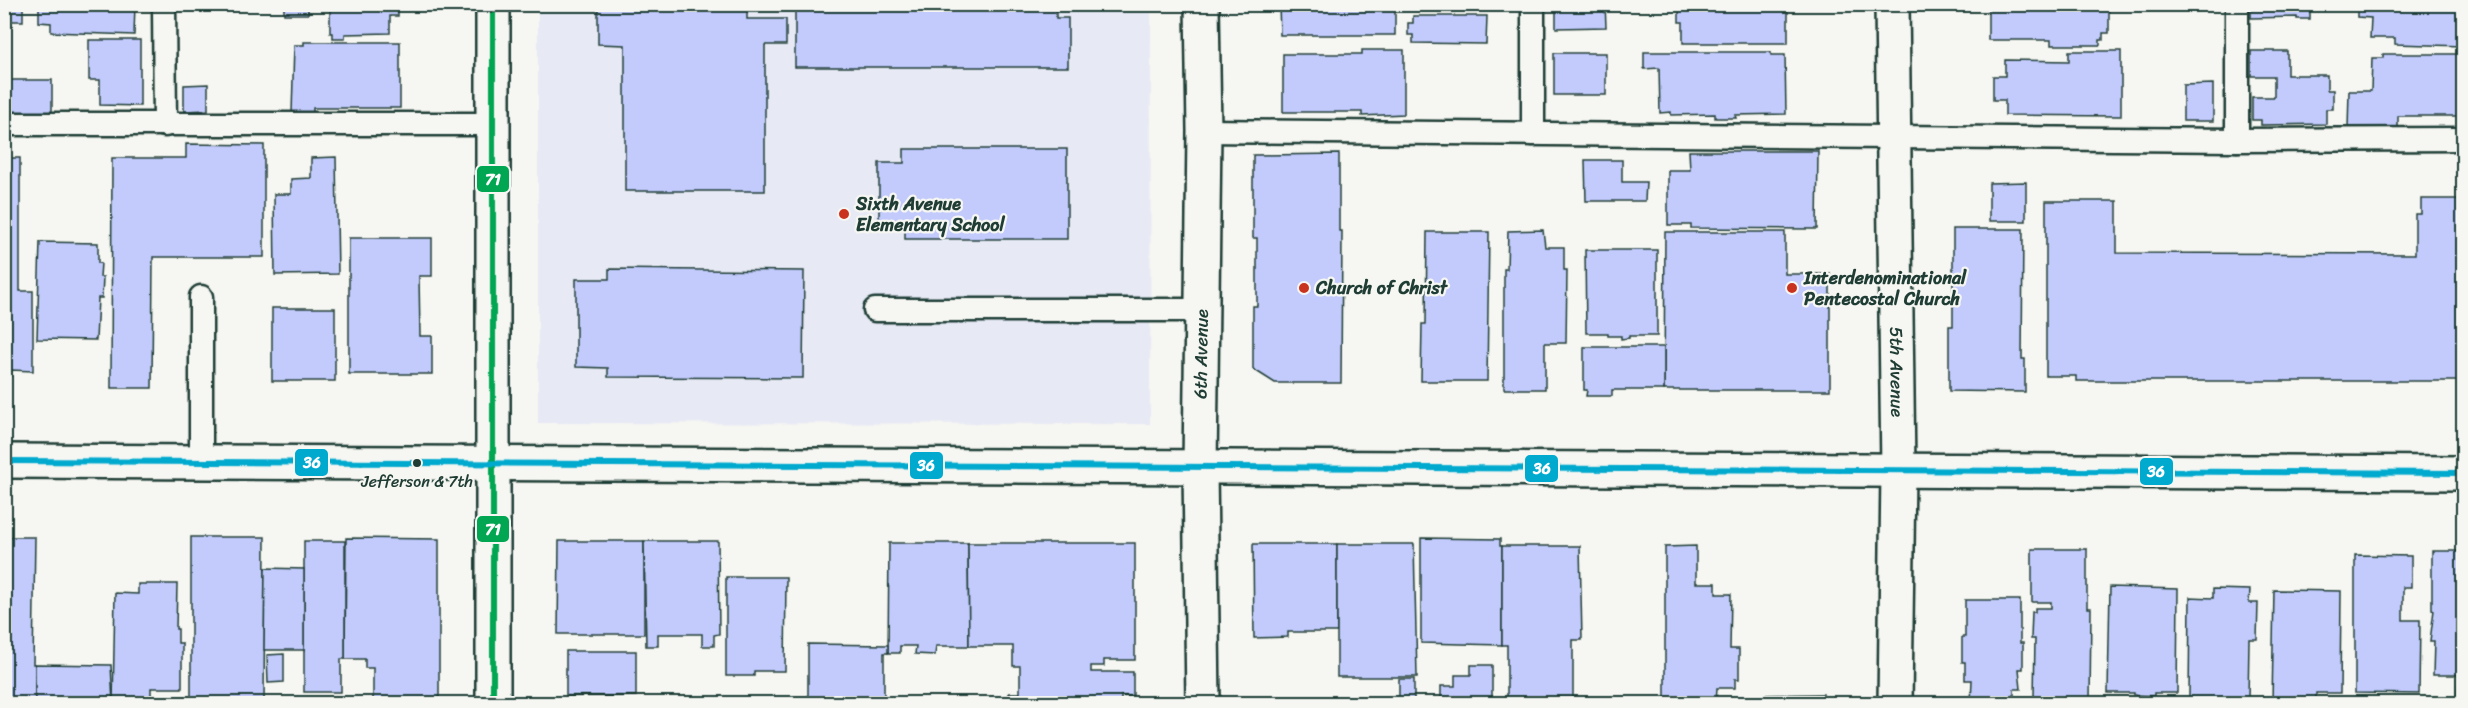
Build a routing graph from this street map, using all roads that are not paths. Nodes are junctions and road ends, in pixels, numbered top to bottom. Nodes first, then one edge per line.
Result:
1 (164, 4) edge
2 (493, 4) edge
3 (1202, 4) edge
4 (1533, 4) edge
5 (1892, 4) edge
6 (2237, 4) edge
7 (4, 124) edge
8 (493, 124) junction
9 (165, 125) junction
10 (1204, 131) junction
11 (1533, 134) junction
12 (1893, 137) junction
13 (2463, 139) edge
14 (2237, 140) junction
15 (201, 297) dead end
16 (875, 310) dead end
17 (1202, 310) junction
18 (4, 461) edge
19 (201, 462) junction
20 (494, 462) junction
21 (1200, 468) junction
22 (1898, 471) junction
23 (2463, 473) edge
24 (493, 704) edge
25 (1203, 704) edge
26 (1895, 704) edge

1 - 9 lane
2 - 8 main road
3 - 10 main road, 6th Avenue
4 - 11 lane
5 - 12 main road, 5th Avenue
6 - 14 lane
7 - 9 lane
8 - 9 lane
8 - 20 main road
10 - 11 lane
10 - 17 main road, 6th Avenue
11 - 12 lane
12 - 14 lane
12 - 22 main road, 5th Avenue
13 - 14 lane
15 - 19 lane
16 - 17 lane
17 - 21 main road, 6th Avenue
18 - 19 main road
19 - 20 main road
20 - 21 main road
20 - 24 main road
21 - 22 main road
21 - 25 main road, 6th Avenue
22 - 23 main road
22 - 26 main road, 5th Avenue

